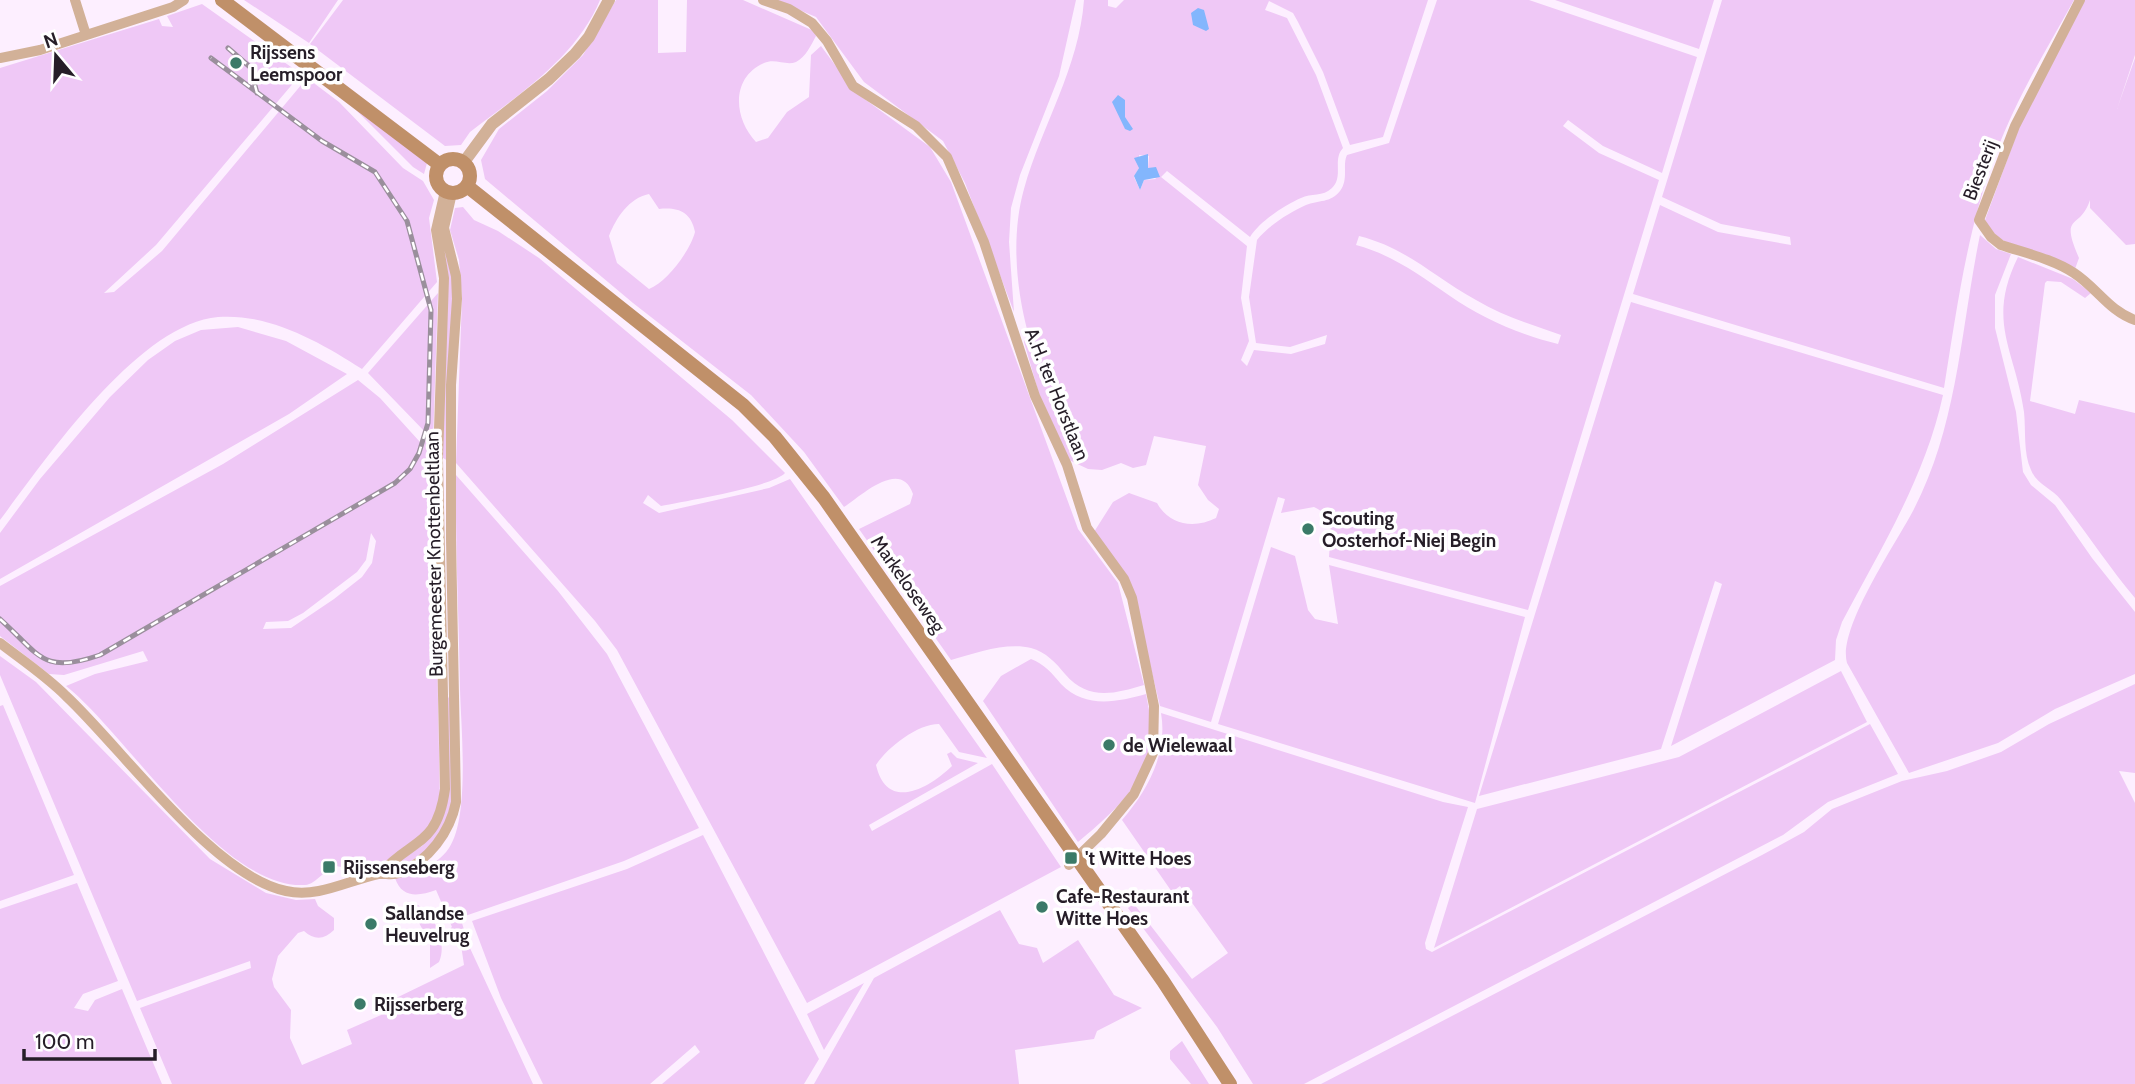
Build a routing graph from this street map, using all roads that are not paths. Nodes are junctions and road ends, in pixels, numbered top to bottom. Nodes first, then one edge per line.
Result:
1 (75, 0) edge
2 (184, 0) edge
3 (222, 0) edge
4 (609, 0) edge
5 (763, 0) edge
6 (2080, 0) edge
7 (86, 35) junction
8 (0, 58) edge
9 (464, 162) junction
10 (440, 165) junction
11 (467, 186) junction
12 (448, 192) junction
13 (2135, 320) edge
14 (0, 643) edge
15 (443, 693) junction
16 (455, 693) junction
17 (1073, 862) junction
18 (380, 874) junction
19 (1230, 1084) edge

1 - 7 street
2 - 7 street
3 - 10 main road
4 - 9 street
5 - 17 street, A.H. ter Horstlaan
6 - 13 street, Biesterij
7 - 8 street
9 - 10 main road
9 - 11 main road
10 - 12 main road
11 - 12 main road
11 - 17 main road, Markeloseweg
12 - 15 street, Burgemeester Knottenbeltlaan
12 - 16 street, Burgemeester Knottenbeltlaan
14 - 18 street, Burgemeester Knottenbeltlaan
15 - 16 street
15 - 18 street, Burgemeester Knottenbeltlaan
16 - 18 street, Burgemeester Knottenbeltlaan
17 - 19 main road, Markeloseweg

